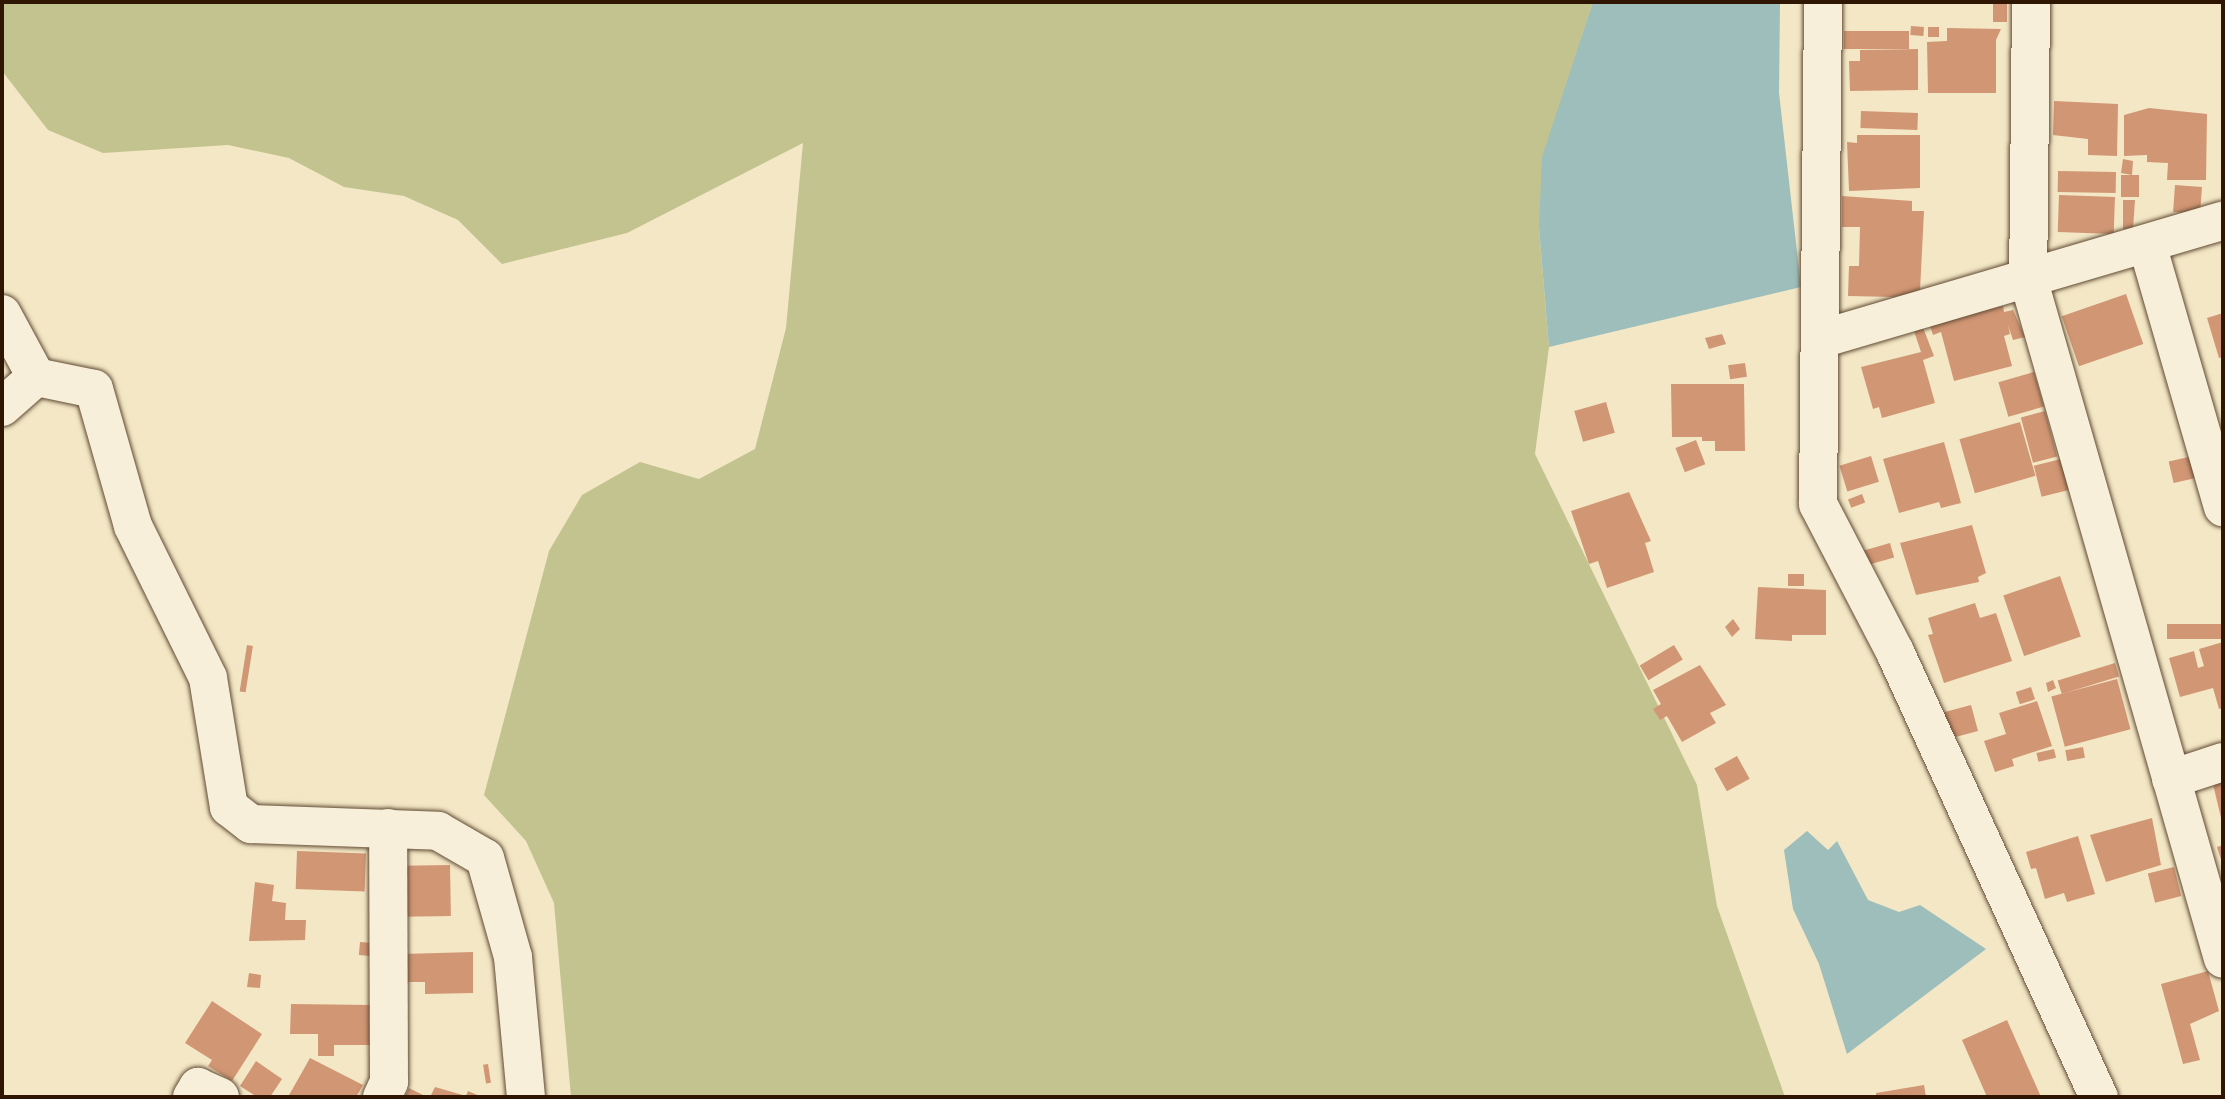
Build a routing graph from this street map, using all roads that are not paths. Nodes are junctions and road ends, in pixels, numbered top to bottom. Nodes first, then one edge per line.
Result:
1 (1823, 2) edge
2 (2031, 2) edge
3 (2223, 221) edge
4 (2147, 244) junction
5 (2028, 278) junction
6 (2, 314) edge
7 (1821, 339) junction
8 (36, 377) junction
9 (2, 407) edge
10 (2223, 507) edge
11 (2223, 762) edge
12 (2171, 779) junction
13 (388, 828) junction
14 (2223, 958) edge
15 (192, 1097) edge
16 (220, 1097) edge
17 (382, 1097) edge
18 (526, 1097) edge
19 (2099, 1097) edge

1 - 7 street
2 - 5 street
3 - 4 street
4 - 5 street
4 - 10 street
5 - 7 street
5 - 12 street
6 - 8 street
7 - 19 street
8 - 9 street
8 - 13 street
11 - 12 street
12 - 14 street
13 - 17 street
13 - 18 street
15 - 16 street

